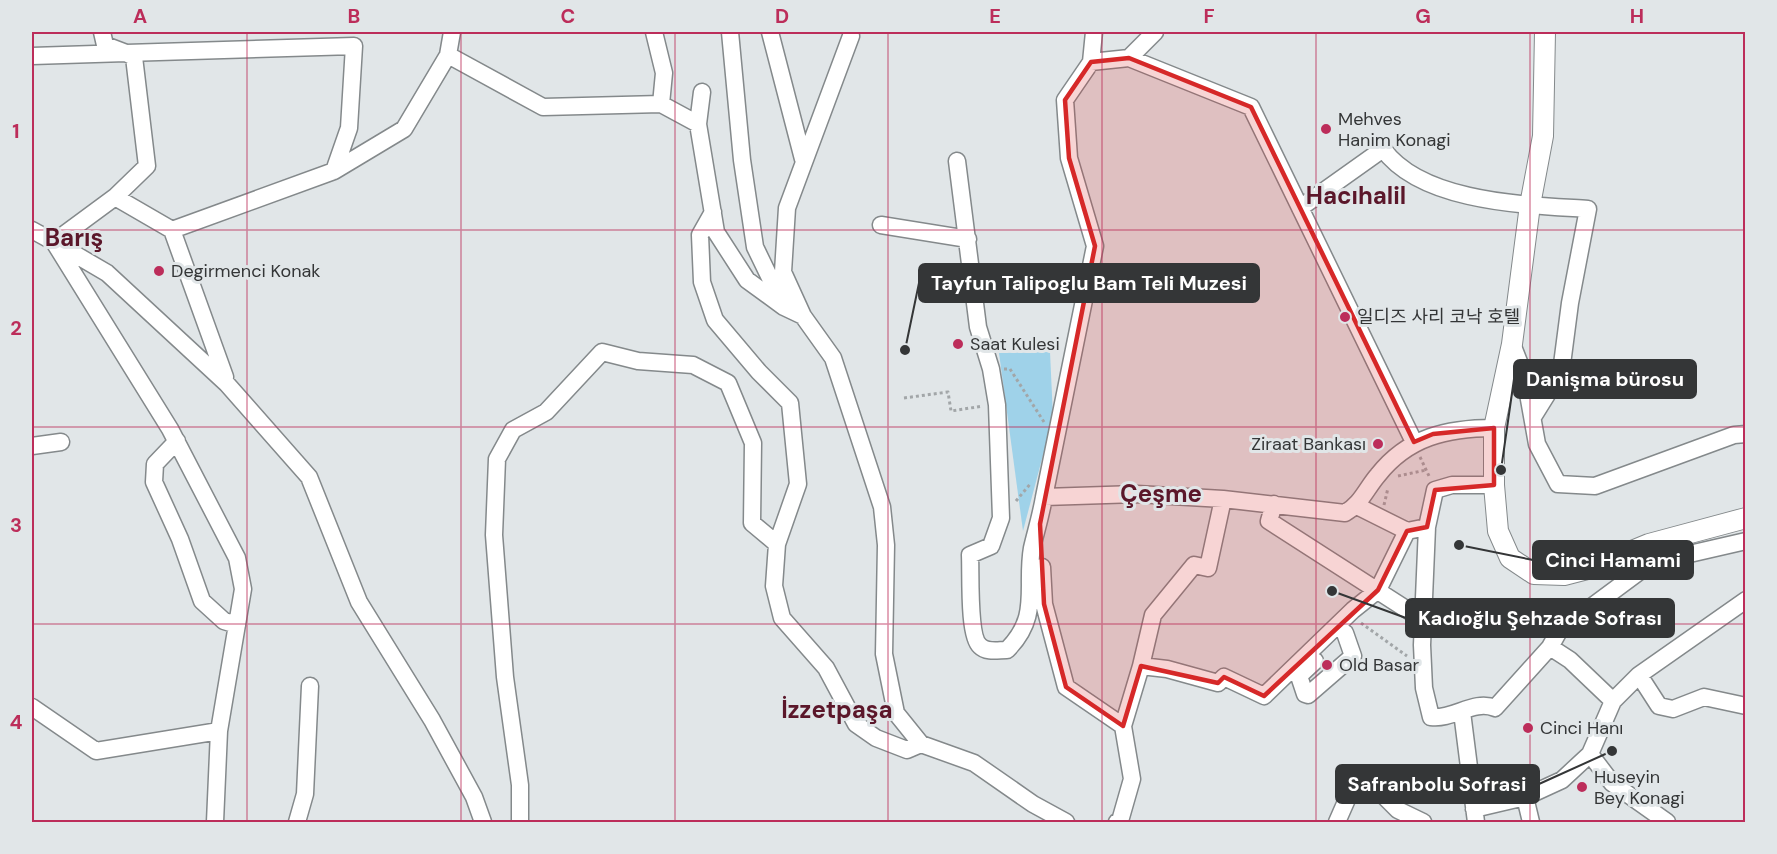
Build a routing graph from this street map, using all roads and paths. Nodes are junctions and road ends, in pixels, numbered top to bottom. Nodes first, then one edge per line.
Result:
1 (102, 32) edge
2 (452, 32) edge
3 (654, 32) edge
4 (730, 32) edge
5 (770, 32) edge
6 (1094, 32) edge
7 (1155, 32) edge
8 (1545, 32) edge
9 (851, 36) dead end
10 (354, 38) edge
11 (126, 53) junction
12 (448, 55) junction
13 (32, 56) edge
14 (1129, 58) junction
15 (1090, 62) junction
16 (702, 92) dead end
17 (661, 104) junction
18 (698, 124) junction
19 (803, 159) junction
20 (957, 161) dead end
21 (334, 171) junction
22 (115, 197) junction
23 (1530, 205) junction
24 (1300, 208) junction
25 (713, 212) junction
26 (881, 225) dead end
27 (32, 230) edge
28 (172, 230) junction
29 (968, 239) junction
30 (54, 242) junction
31 (784, 307) junction
32 (803, 316) junction
33 (1512, 344) junction
34 (991, 369) junction
35 (227, 384) junction
36 (904, 398) dead end
37 (997, 405) junction
38 (1533, 417) junction
39 (1046, 424) dead end
40 (1494, 428) junction
41 (1746, 434) edge
42 (177, 441) junction
43 (61, 442) dead end
44 (1414, 442) junction
45 (32, 446) edge
46 (1426, 470) junction
47 (1034, 479) dead end
48 (1494, 485) junction
49 (1435, 490) junction
50 (1044, 497) junction
51 (1223, 499) junction
52 (1274, 504) junction
53 (1357, 506) junction
54 (1001, 518) junction
55 (1381, 518) junction
56 (1746, 518) edge
57 (1040, 524) junction
58 (1427, 527) junction
59 (1407, 531) junction
60 (1746, 541) edge
61 (777, 544) junction
62 (1378, 590) junction
63 (1746, 600) edge
64 (1355, 615) junction
65 (1423, 620) junction
66 (237, 625) junction
67 (1344, 633) dead end
68 (1550, 647) junction
69 (1141, 666) junction
70 (1425, 669) junction
71 (1639, 675) junction
72 (310, 686) dead end
73 (1613, 701) junction
74 (1746, 706) edge
75 (32, 707) edge
76 (1462, 712) junction
77 (1123, 726) junction
78 (219, 731) junction
79 (921, 744) junction
80 (1590, 754) junction
81 (1525, 797) junction
82 (1475, 816) edge
83 (214, 822) edge
84 (297, 822) edge
85 (483, 822) edge
86 (520, 822) edge
87 (1066, 822) edge
88 (1117, 822) edge
89 (1337, 822) edge
90 (1423, 822) edge
91 (1531, 822) edge
92 (1666, 822) edge

1 - 11 street
2 - 12 street
3 - 17 street
4 - 31 street
5 - 19 street
6 - 15 street
7 - 14 street
8 - 23 main road
9 - 19 street
10 - 11 street
10 - 21 street
11 - 13 street
11 - 22 street
12 - 17 street
12 - 21 street
14 - 15 street
14 - 24 street
15 - 50 street
16 - 18 street
17 - 18 street
18 - 25 street
19 - 32 street
20 - 29 street
21 - 28 street
22 - 28 street
22 - 30 street
23 - 24 street
23 - 33 main road
23 - 38 street
24 - 44 street
25 - 31 street
25 - 61 street
26 - 29 street
27 - 30 street
28 - 35 street
29 - 34 street
30 - 35 street
30 - 42 street
31 - 32 street
32 - 79 street
33 - 38 street
33 - 40 main road
34 - 37 street
34 - 39 path
35 - 85 street
36 - 37 path
37 - 54 street
38 - 41 street
40 - 44 street
40 - 48 main road
42 - 66 street
42 - 66 street
43 - 45 street
44 - 46 path
44 - 53 street
46 - 49 path
46 - 55 path
47 - 54 path
48 - 49 street
48 - 56 main road
49 - 58 street
50 - 51 street
50 - 57 street
51 - 52 street
51 - 69 street
52 - 53 street
52 - 62 street
53 - 55 street
54 - 57 street
55 - 59 street
57 - 77 street
58 - 59 street
58 - 65 street
59 - 62 street
60 - 68 street
61 - 79 street
61 - 86 street
62 - 64 street
62 - 65 street
63 - 71 street
64 - 67 street
64 - 69 street
64 - 70 path
65 - 70 street
66 - 78 street
68 - 73 street
68 - 76 street
69 - 77 street
70 - 76 street
71 - 73 street
71 - 74 street
72 - 84 street
73 - 80 street
75 - 78 street
76 - 82 street
77 - 88 street
78 - 83 street
79 - 87 street
80 - 81 street
80 - 92 street
81 - 82 street
81 - 91 street
89 - 90 street

